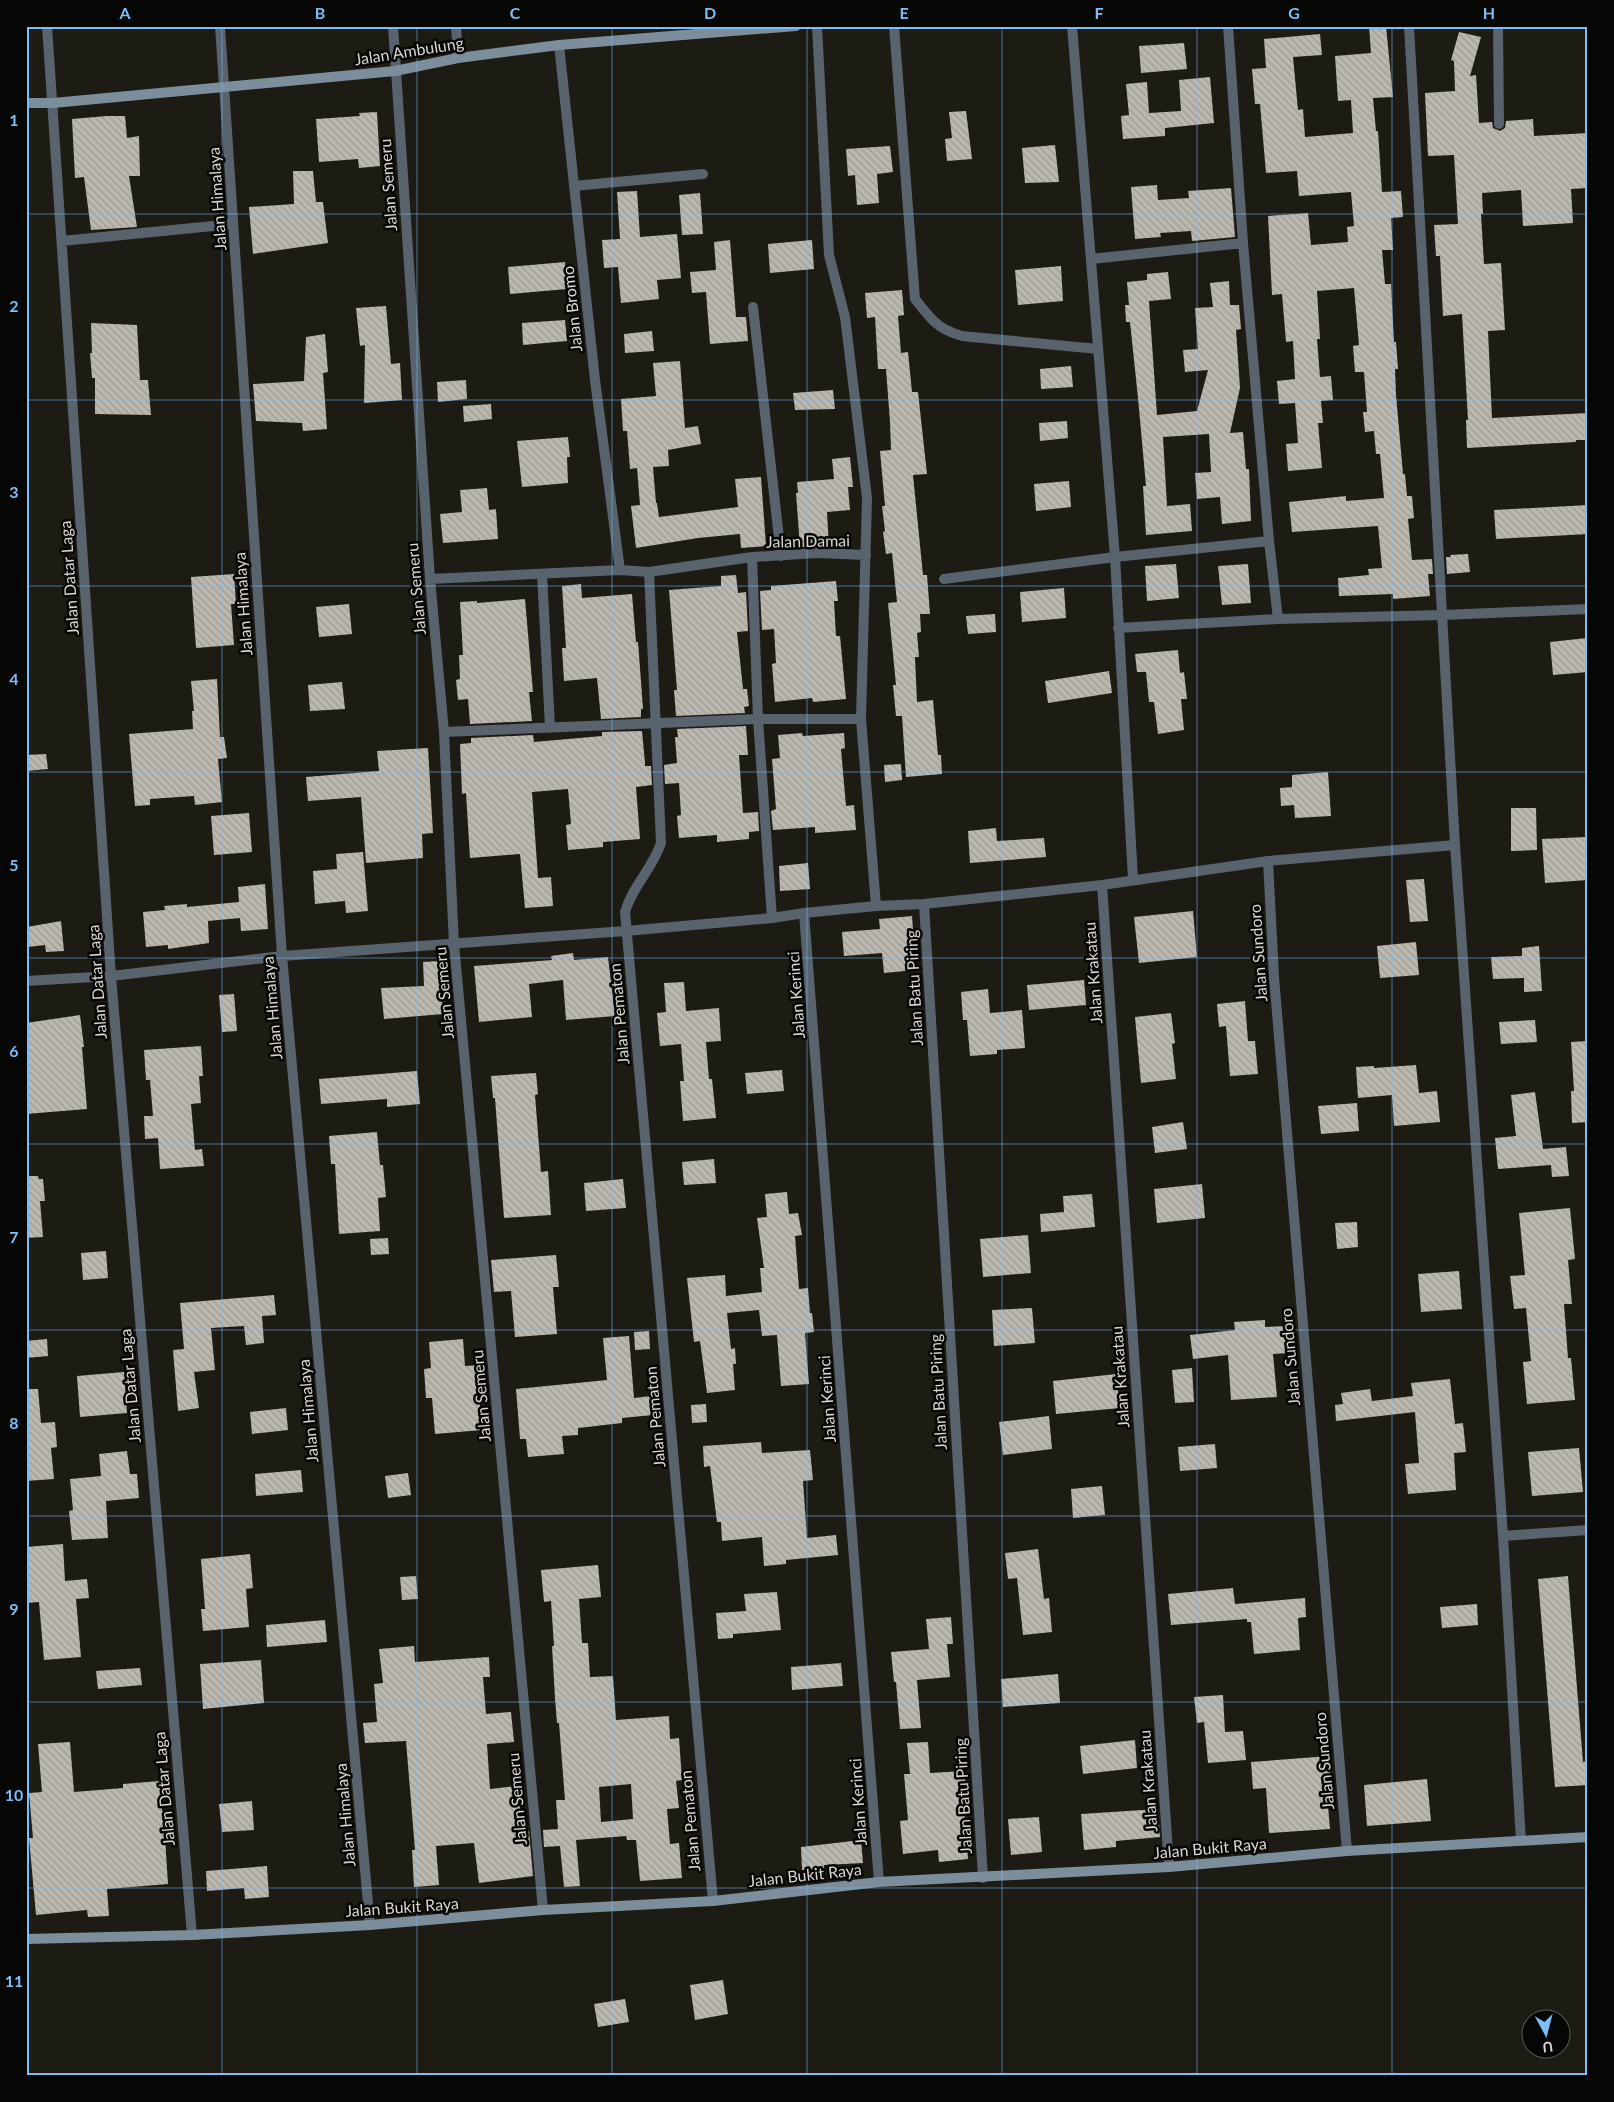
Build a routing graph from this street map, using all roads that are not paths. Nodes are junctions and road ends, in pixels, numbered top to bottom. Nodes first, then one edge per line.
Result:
1 (47, 26) edge
2 (220, 26) edge
3 (393, 26) edge
4 (456, 26) edge
5 (796, 26) edge
6 (817, 26) edge
7 (894, 26) edge
8 (1072, 26) edge
9 (1228, 26) edge
10 (1409, 26) edge
11 (1498, 26) edge
12 (781, 27) edge
13 (559, 45) junction
14 (458, 58) junction
15 (395, 71) junction
16 (224, 86) junction
17 (26, 103) edge
18 (53, 103) junction
19 (1499, 124) dead end
20 (702, 174) dead end
21 (574, 186) junction
22 (233, 224) junction
23 (62, 241) junction
24 (1243, 243) junction
25 (1091, 259) junction
26 (753, 307) dead end
27 (1098, 349) junction
28 (1269, 541) junction
29 (866, 555) junction
30 (781, 556) junction
31 (752, 557) junction
32 (1115, 557) junction
33 (620, 570) junction
34 (649, 572) junction
35 (542, 574) junction
36 (944, 578) dead end
37 (430, 579) junction
38 (1588, 610) edge
39 (1443, 615) junction
40 (1278, 618) junction
41 (1118, 628) junction
42 (758, 719) junction
43 (861, 719) junction
44 (655, 724) junction
45 (550, 727) junction
46 (444, 732) junction
47 (1454, 845) junction
48 (1268, 861) junction
49 (1133, 879) junction
50 (1102, 885) junction
51 (924, 904) junction
52 (876, 906) junction
53 (804, 913) junction
54 (772, 918) junction
55 (626, 931) junction
56 (454, 944) junction
57 (282, 956) junction
58 (111, 976) junction
59 (26, 981) edge
60 (1588, 1530) edge
61 (1504, 1536) junction
62 (1588, 1837) edge
63 (1521, 1841) junction
64 (1347, 1851) junction
65 (1168, 1867) junction
66 (983, 1878) junction
67 (879, 1882) junction
68 (713, 1901) junction
69 (542, 1910) junction
70 (370, 1925) junction
71 (192, 1934) junction
72 (26, 1939) edge

1 - 18 street, Jalan Datar Laga
2 - 16 street, Jalan Himalaya
3 - 15 street, Jalan Semeru
4 - 14 street
5 - 12 street, Jalan Ambulung
6 - 29 street
7 - 27 street
8 - 25 street
9 - 24 street
10 - 39 street
11 - 19 street
12 - 13 street, Jalan Ambulung
13 - 14 street, Jalan Ambulung
13 - 21 street, Jalan Bromo
14 - 15 street, Jalan Ambulung
15 - 16 street, Jalan Ambulung
15 - 37 street, Jalan Semeru
16 - 18 street, Jalan Ambulung
16 - 22 street, Jalan Himalaya
17 - 18 street, Jalan Ambulung
18 - 23 street, Jalan Datar Laga
20 - 21 street
21 - 33 street, Jalan Bromo
22 - 23 street
22 - 57 street, Jalan Himalaya
23 - 58 street, Jalan Datar Laga
24 - 25 street
24 - 28 street
25 - 27 street
26 - 30 street
27 - 32 street
28 - 32 street
28 - 40 street
29 - 30 street, Jalan Damai
29 - 43 street, Jalan Damai
30 - 31 street, Jalan Damai
31 - 34 street, Jalan Damai
31 - 42 street
32 - 36 street
32 - 41 street
33 - 34 street, Jalan Damai
33 - 35 street, Jalan Damai
34 - 44 street, Jalan Pematon
35 - 37 street, Jalan Damai
35 - 45 street
37 - 46 street, Jalan Semeru
38 - 39 street
39 - 40 street
39 - 47 street
40 - 41 street
41 - 49 street
42 - 43 street
42 - 44 street
42 - 54 street
43 - 52 street, Jalan Damai
44 - 45 street
44 - 55 street, Jalan Pematon
45 - 46 street
46 - 56 street, Jalan Semeru
47 - 48 street
47 - 61 street
48 - 49 street
48 - 64 street, Jalan Sundoro
49 - 50 street
50 - 51 street
50 - 65 street, Jalan Krakatau
51 - 52 street
51 - 66 street, Jalan Batu Piring
52 - 53 street
53 - 54 street
53 - 67 street, Jalan Kerinci
54 - 55 street
55 - 56 street
55 - 68 street, Jalan Pematon
56 - 57 street
56 - 69 street, Jalan Semeru
57 - 58 street
57 - 70 street, Jalan Himalaya
58 - 59 street
58 - 71 street, Jalan Datar Laga
60 - 61 street
61 - 63 street
62 - 63 street, Jalan Bukit Raya
63 - 64 street, Jalan Bukit Raya
64 - 65 street, Jalan Bukit Raya
65 - 66 street, Jalan Bukit Raya
66 - 67 street, Jalan Bukit Raya
67 - 68 street, Jalan Bukit Raya
68 - 69 street, Jalan Bukit Raya
69 - 70 street, Jalan Bukit Raya
70 - 71 street, Jalan Bukit Raya
71 - 72 street, Jalan Bukit Raya

